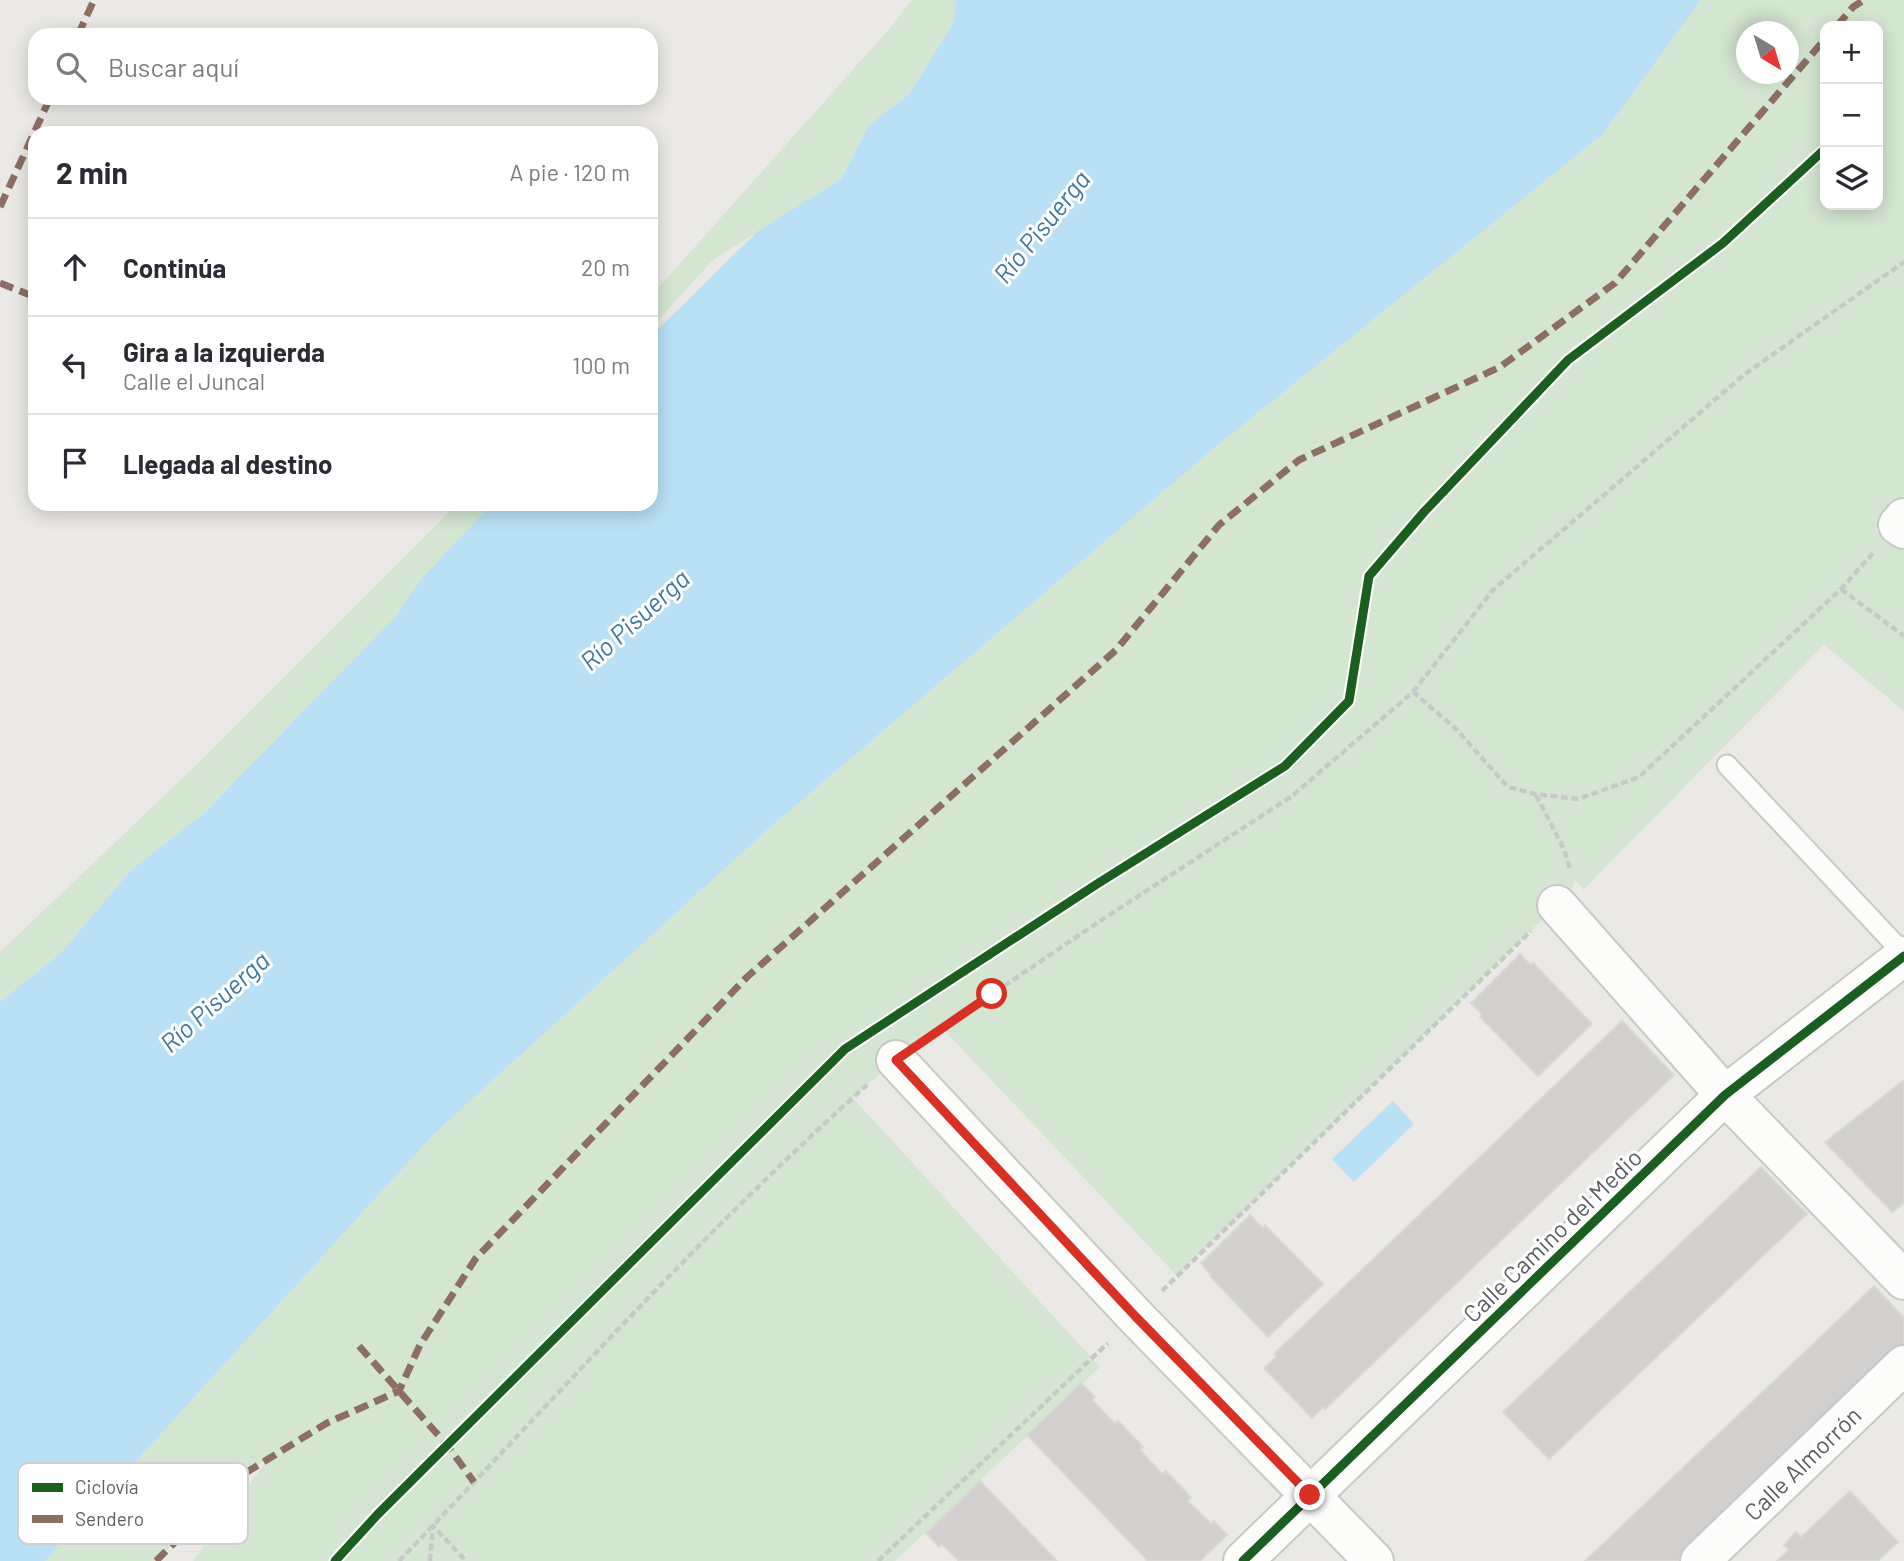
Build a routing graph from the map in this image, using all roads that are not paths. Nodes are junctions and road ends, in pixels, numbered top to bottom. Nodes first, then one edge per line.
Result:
1 (1727, 765) dead end
2 (1557, 905) road end
3 (1904, 955) edge
4 (896, 1060) road end
5 (1725, 1095) junction
6 (1904, 1280) edge
7 (1904, 1365) edge
8 (1310, 1495) junction
9 (1243, 1561) edge
10 (1374, 1561) edge
11 (1700, 1561) edge

1 - 3 lane
2 - 5 street
3 - 5 street, Calle Camino del Medio
4 - 8 street
5 - 6 street
5 - 8 street, Calle Camino del Medio
7 - 11 street, Calle Almorrón
8 - 9 street, Calle Camino del Medio
8 - 10 street

